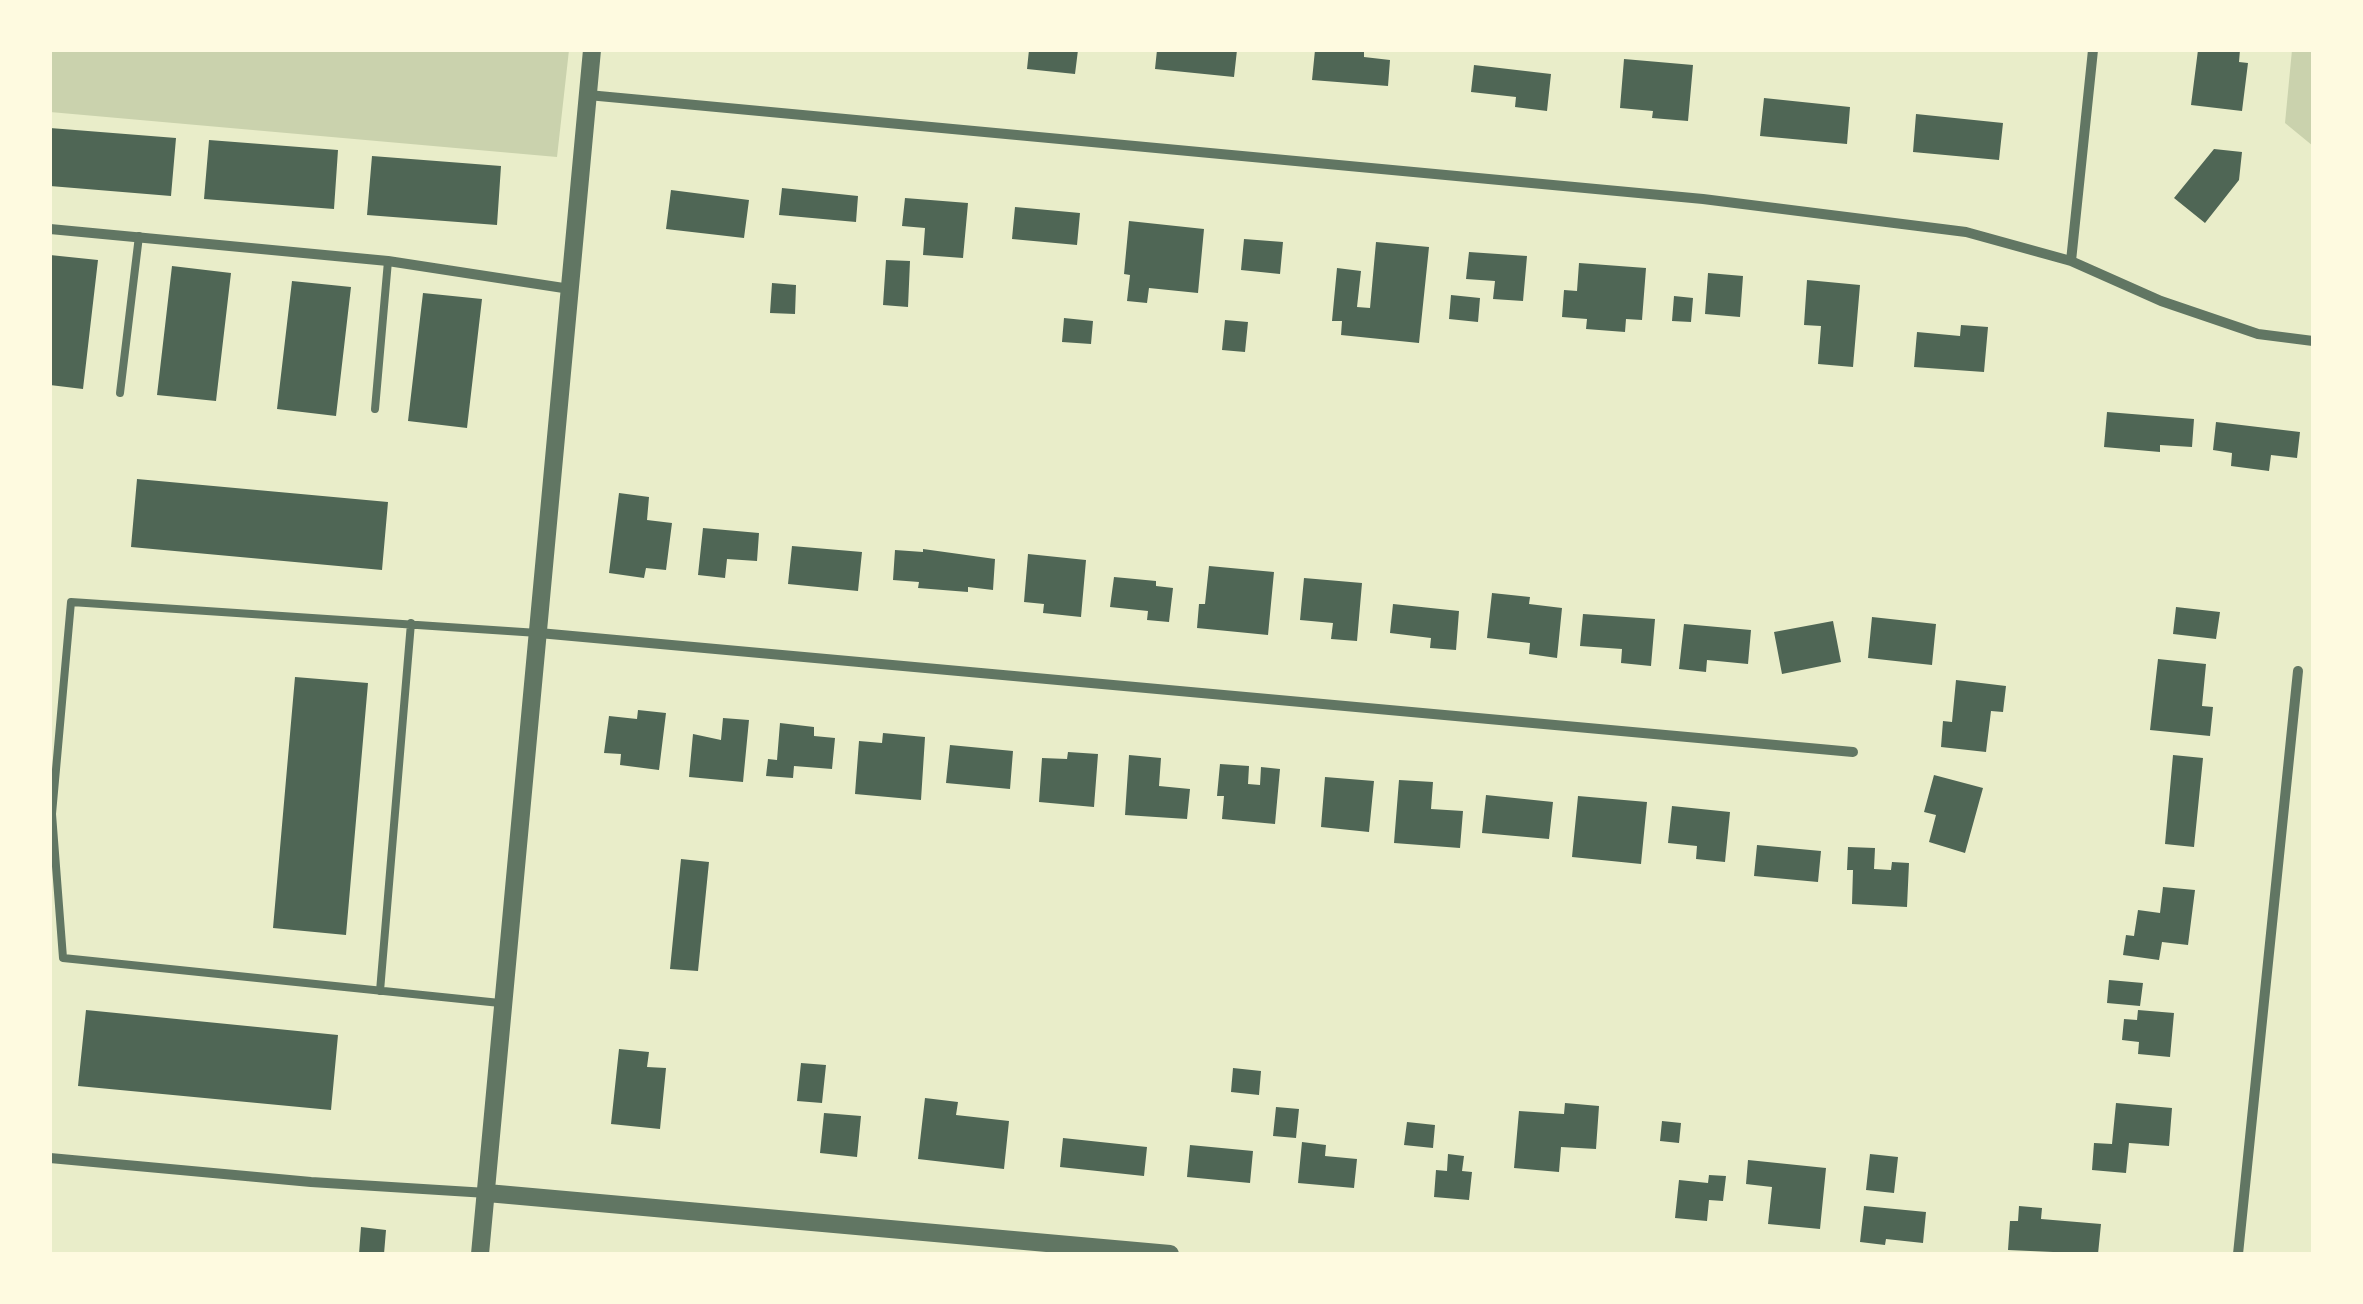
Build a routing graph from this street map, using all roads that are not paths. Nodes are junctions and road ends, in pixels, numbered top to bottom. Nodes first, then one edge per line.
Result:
1 (592, 50) edge
2 (2093, 50) edge
3 (588, 96) junction
4 (50, 229) edge
5 (139, 236) junction
6 (388, 260) junction
7 (2070, 261) junction
8 (570, 289) junction
9 (2313, 341) edge
10 (120, 393) dead end
11 (374, 409) dead end
12 (411, 623) junction
13 (539, 633) junction
14 (2298, 671) dead end
15 (1854, 752) dead end
16 (380, 991) junction
17 (505, 1004) junction
18 (50, 1158) edge
19 (487, 1194) junction
20 (480, 1254) edge
21 (1170, 1254) edge
22 (2238, 1254) edge

1 - 3 street
2 - 7 street
3 - 7 street
3 - 8 street
4 - 5 street
5 - 6 street
5 - 10 lane
6 - 8 street
6 - 11 lane
7 - 9 street
8 - 13 street
12 - 13 lane
12 - 16 lane
12 - 16 lane
13 - 15 street
13 - 17 street
14 - 22 street
16 - 17 lane
17 - 19 street
18 - 19 street
19 - 20 street
19 - 21 street

